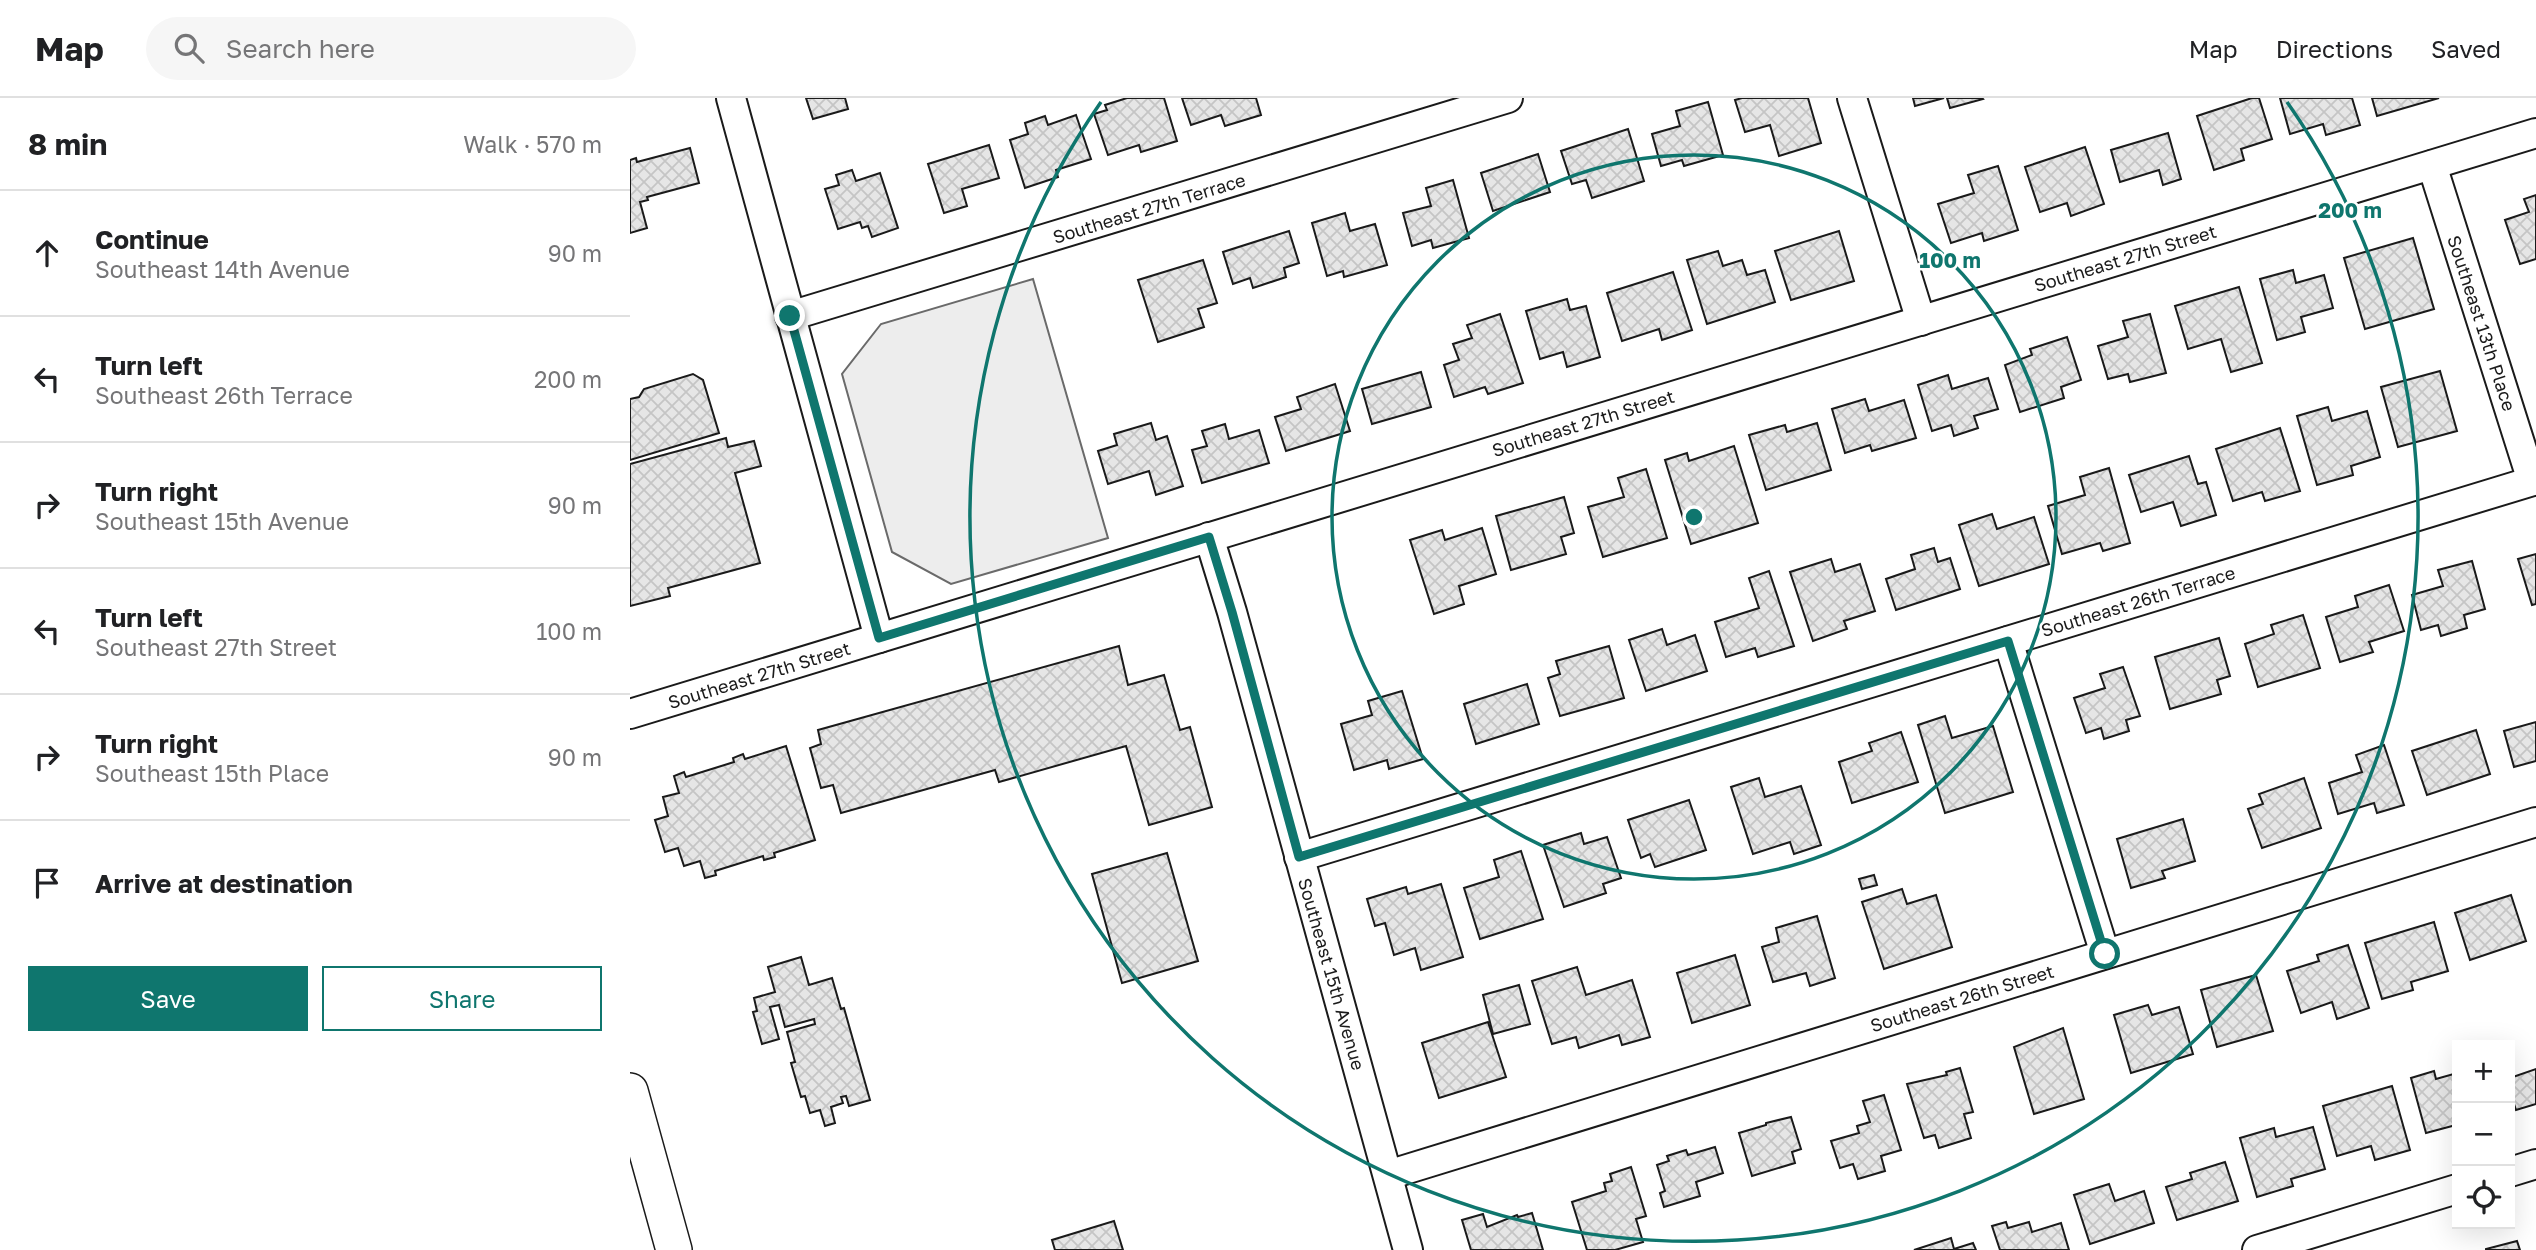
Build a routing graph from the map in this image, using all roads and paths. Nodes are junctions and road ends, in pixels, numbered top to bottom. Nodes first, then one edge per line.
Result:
1 (732, 98) edge
2 (1508, 98) edge
3 (1852, 98) edge
4 (2536, 133) edge
5 (2432, 165) junction
6 (790, 316) junction
7 (1921, 321) junction
8 (2534, 481) edge
9 (1209, 537) junction
10 (879, 638) junction
11 (2008, 641) junction
12 (630, 714) edge
13 (2536, 822) edge
14 (1299, 857) junction
15 (2105, 954) junction
16 (630, 1091) edge
17 (2536, 1164) edge
18 (2515, 1170) edge
19 (1388, 1175) junction
20 (2452, 1191) edge
21 (674, 1250) edge
22 (1408, 1250) edge
23 (2257, 1250) edge

1 - 6 street
2 - 6 street, Southeast 27th Terrace
3 - 7 street
4 - 5 street, Southeast 27th Street
5 - 7 street, Southeast 27th Street
5 - 8 street, Southeast 13th Place
6 - 10 street
7 - 9 street, Southeast 27th Street
8 - 11 street, Southeast 26th Terrace
9 - 10 street, Southeast 27th Street
9 - 14 street, Southeast 15th Avenue
10 - 12 street, Southeast 27th Street
11 - 14 street, Southeast 26th Terrace
11 - 15 street
13 - 15 street, Southeast 26th Street
14 - 19 street, Southeast 15th Avenue
15 - 19 street, Southeast 26th Street
16 - 21 main road
17 - 18 street
19 - 22 street, Southeast 15th Avenue
20 - 23 street

